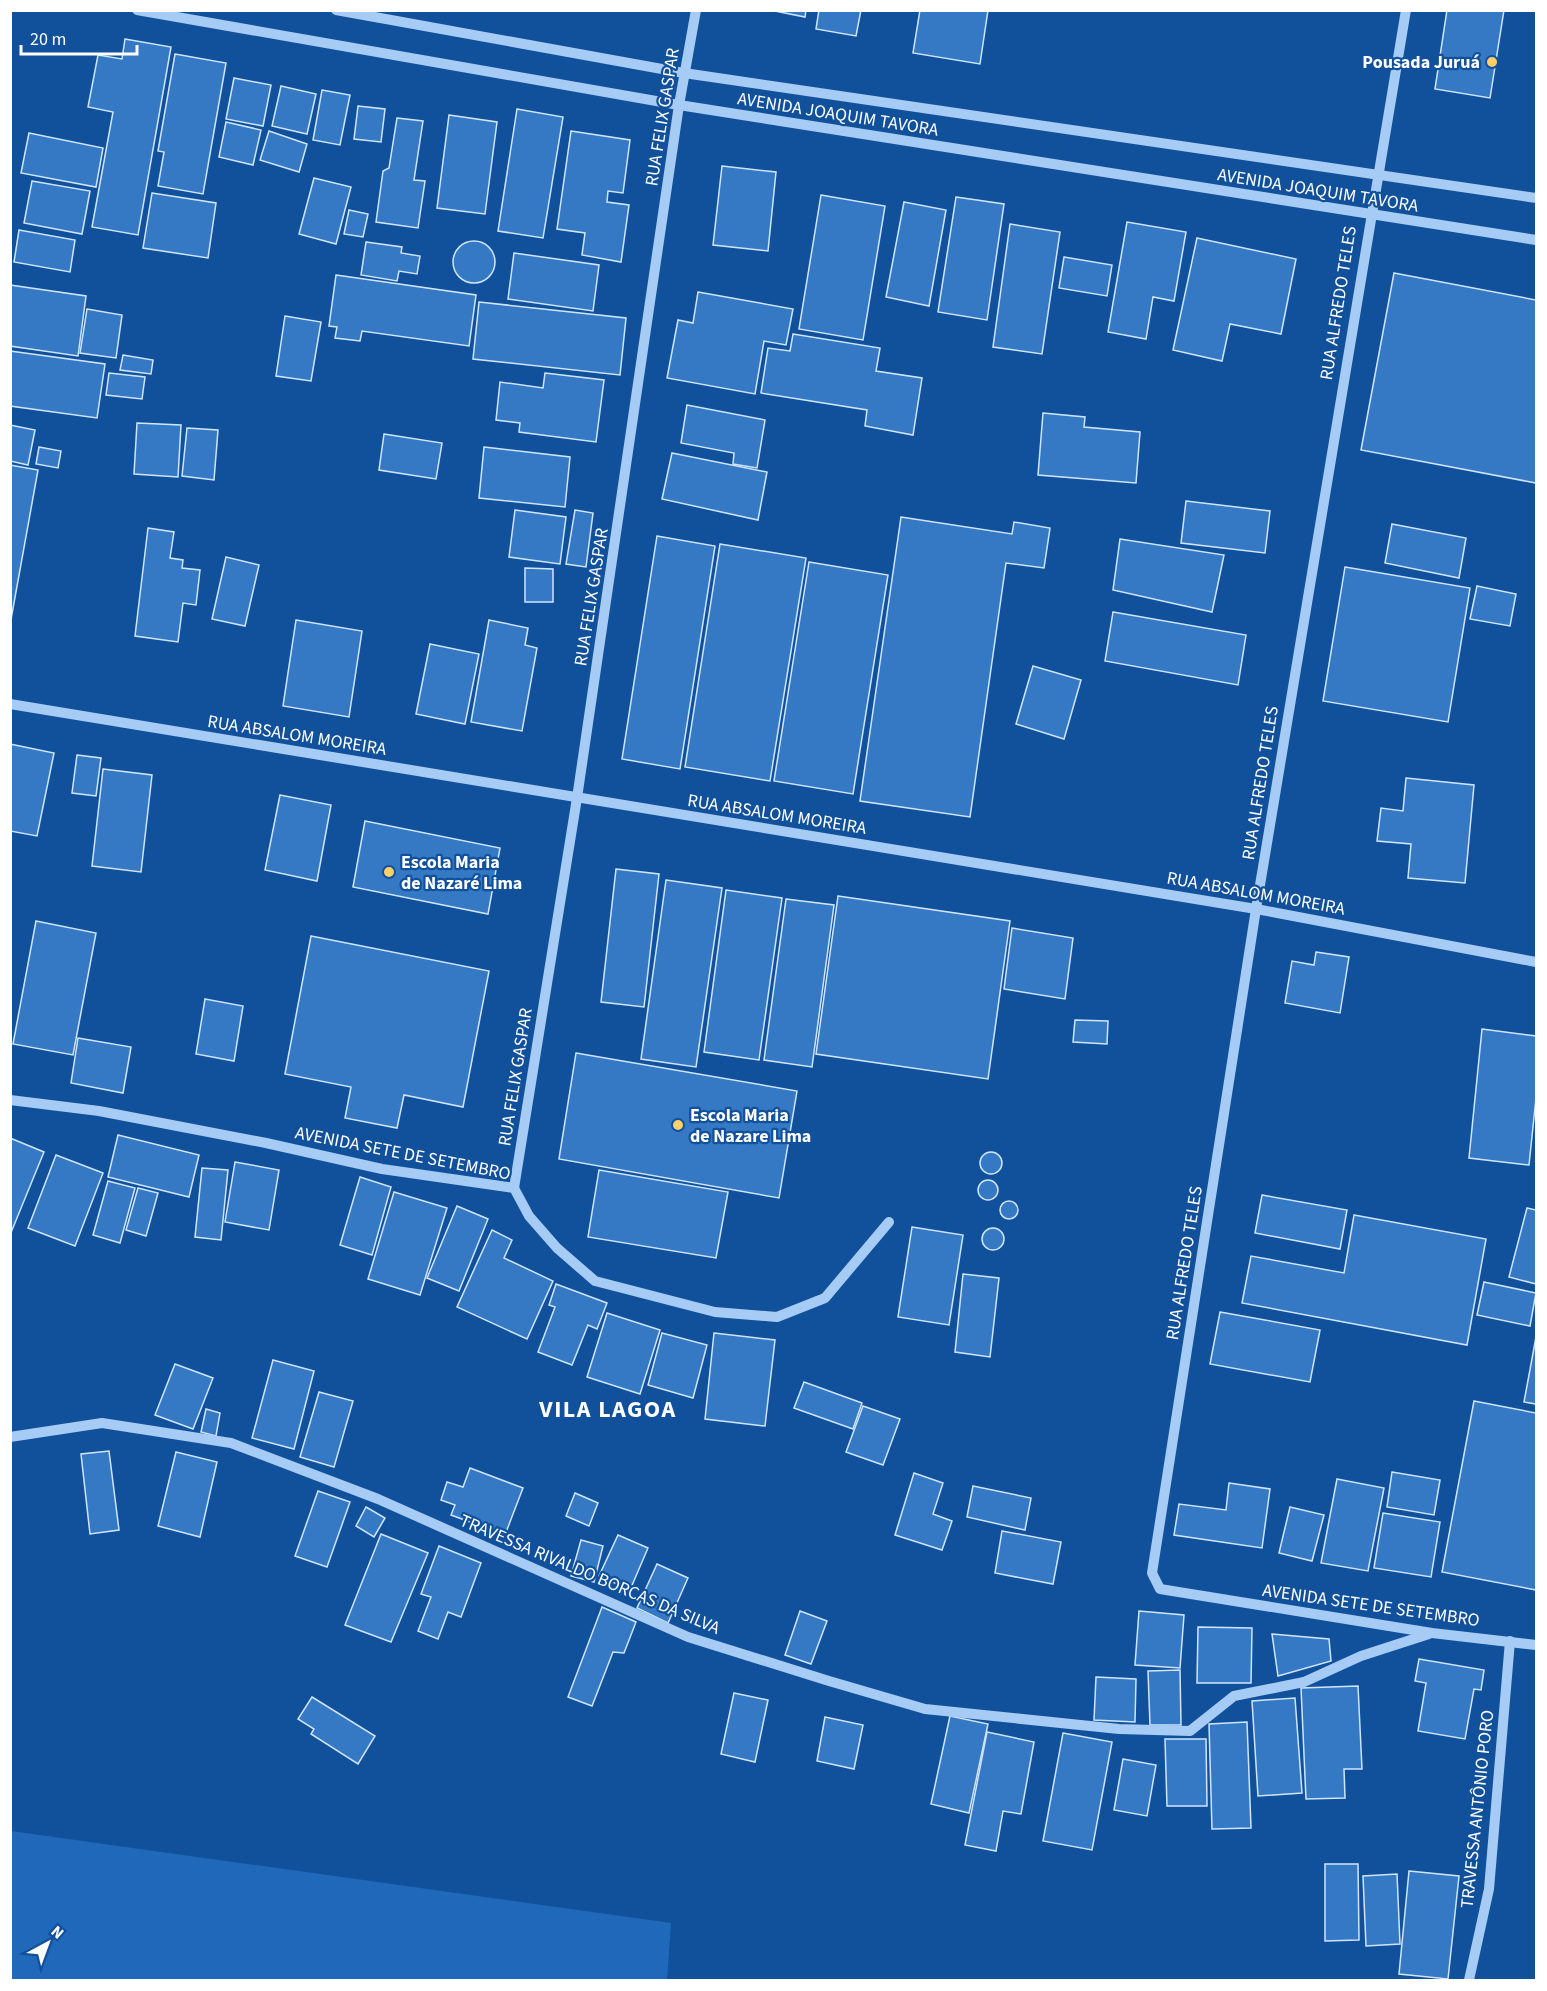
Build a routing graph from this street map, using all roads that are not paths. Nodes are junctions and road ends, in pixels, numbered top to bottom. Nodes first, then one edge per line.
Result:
1 (137, 10) edge
2 (336, 10) edge
3 (696, 10) edge
4 (1406, 10) edge
5 (684, 73) junction
6 (679, 105) junction
7 (1378, 175) junction
8 (1536, 198) edge
9 (1370, 216) junction
10 (1536, 240) edge
11 (10, 704) edge
12 (578, 798) junction
13 (1256, 909) junction
14 (1536, 962) edge
15 (10, 1100) edge
16 (514, 1188) junction
17 (889, 1222) dead end
18 (10, 1437) edge
19 (1202, 1597) joint
20 (1432, 1633) junction
21 (1510, 1641) junction
22 (1536, 1645) edge
23 (1469, 1980) edge

1 - 6 street, AVENIDA JOAQUIM TAVORA
2 - 5 street, AVENIDA JOAQUIM TAVORA
3 - 5 street, RUA FELIX GASPAR
4 - 7 street, RUA ALFREDO TELES
5 - 6 street, RUA FELIX GASPAR
5 - 7 street, AVENIDA JOAQUIM TAVORA
6 - 9 street, AVENIDA JOAQUIM TAVORA
6 - 12 street, RUA FELIX GASPAR
7 - 8 street, AVENIDA JOAQUIM TAVORA
7 - 9 street, RUA ALFREDO TELES
9 - 10 street, AVENIDA JOAQUIM TAVORA
9 - 13 street, RUA ALFREDO TELES
11 - 12 street, RUA ABSALOM MOREIRA
12 - 13 street, RUA ABSALOM MOREIRA
12 - 16 street, RUA FELIX GASPAR
13 - 14 street, RUA ABSALOM MOREIRA
13 - 19 street, RUA ALFREDO TELES
15 - 16 street, AVENIDA SETE DE SETEMBRO
16 - 17 street, AVENIDA SETE DE SETEMBRO
18 - 20 street, TRAVESSA RIVALDO BORCAS DA SILVA
19 - 20 street, AVENIDA SETE DE SETEMBRO
20 - 21 street, AVENIDA SETE DE SETEMBRO
21 - 22 street, AVENIDA SETE DE SETEMBRO
21 - 23 street, TRAVESSA ANTÔNIO PORO

